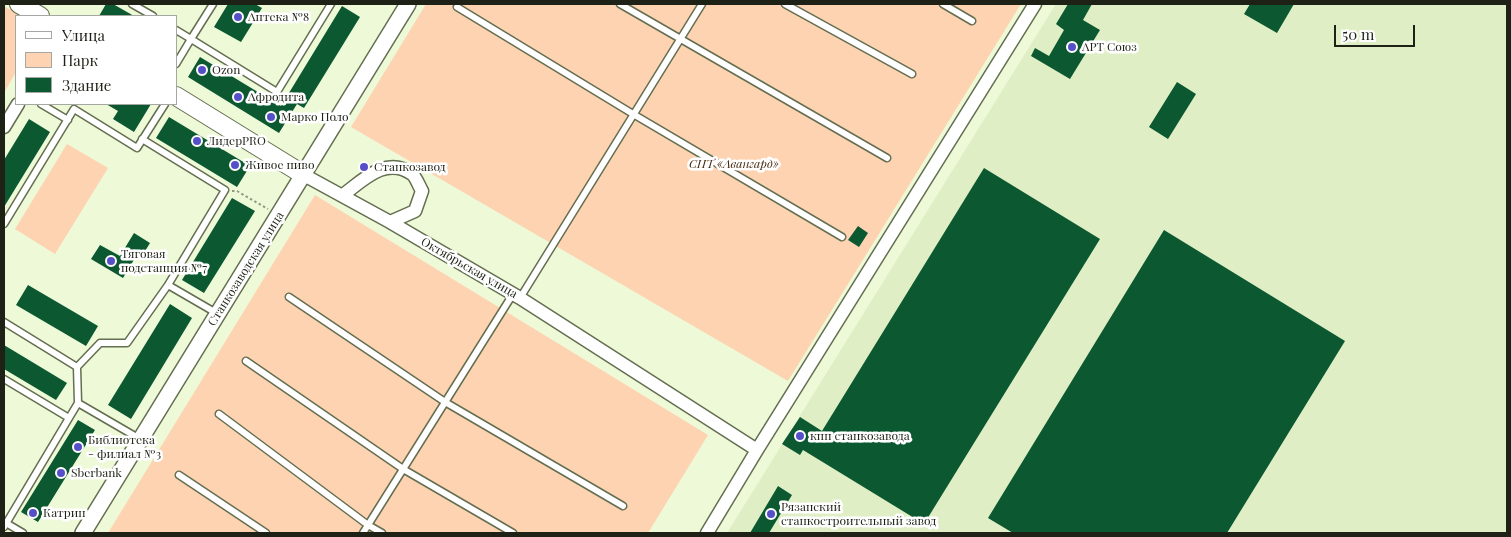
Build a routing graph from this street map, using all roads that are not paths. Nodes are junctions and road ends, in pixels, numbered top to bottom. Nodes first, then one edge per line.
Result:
1 (19, 4) edge
2 (132, 4) edge
3 (213, 4) edge
4 (331, 4) edge
5 (408, 4) edge
6 (620, 4) edge
7 (702, 4) edge
8 (785, 4) edge
9 (943, 4) edge
10 (1035, 4) edge
11 (457, 7) dead end
12 (38, 15) edge
13 (151, 15) edge
14 (972, 21) dead end
15 (178, 31) edge
16 (191, 39) junction
17 (679, 39) junction
18 (178, 61) edge
19 (912, 74) dead end
20 (178, 97) edge
21 (17, 105) edge
22 (43, 105) edge
23 (164, 105) edge
24 (633, 114) junction
25 (68, 120) junction
26 (4, 127) edge
27 (142, 139) junction
28 (887, 158) dead end
29 (304, 175) junction
30 (343, 196) junction
31 (390, 222) junction
32 (4, 224) edge
33 (842, 237) dead end
34 (168, 285) junction
35 (516, 296) junction
36 (289, 297) dead end
37 (218, 314) junction
38 (4, 322) edge
39 (246, 360) dead end
40 (77, 367) junction
41 (4, 379) edge
42 (445, 402) junction
43 (78, 403) junction
44 (219, 414) dead end
45 (69, 418) junction
46 (141, 440) junction
47 (756, 450) junction
48 (403, 469) junction
49 (180, 475) dead end
50 (623, 506) dead end
51 (5, 525) edge
52 (368, 525) junction
53 (23, 533) edge
54 (83, 533) edge
55 (266, 533) edge
56 (363, 533) edge
57 (382, 533) edge
58 (513, 533) edge
59 (707, 533) edge

1 - 12 main road
2 - 13 lane
3 - 16 lane
4 - 16 lane
5 - 29 street, Станкозаводская улица
6 - 17 lane
7 - 17 lane
8 - 19 lane
9 - 14 lane
10 - 47 street
11 - 24 lane
15 - 16 lane
16 - 18 lane
17 - 24 lane
17 - 28 lane
20 - 29 main road, Октябрьская улица
21 - 26 street
22 - 25 lane
23 - 27 lane
24 - 33 lane
24 - 35 lane
25 - 27 lane
25 - 32 lane
27 - 34 lane
29 - 30 street, Октябрьская улица
29 - 37 street, Станкозаводская улица
30 - 31 street, Октябрьская улица
30 - 31 street
31 - 35 street, Октябрьская улица
34 - 37 lane
34 - 40 lane
35 - 42 lane
35 - 47 street, Октябрьская улица
36 - 42 lane
37 - 46 street, Станкозаводская улица
38 - 40 lane
39 - 48 lane
40 - 43 lane
41 - 45 lane
42 - 48 lane
42 - 50 lane
43 - 45 lane
43 - 46 lane
44 - 52 lane
45 - 51 lane
46 - 54 street, Станкозаводская улица
47 - 59 street
48 - 52 lane
48 - 58 lane
49 - 55 lane
51 - 53 lane
52 - 56 lane
52 - 57 lane

